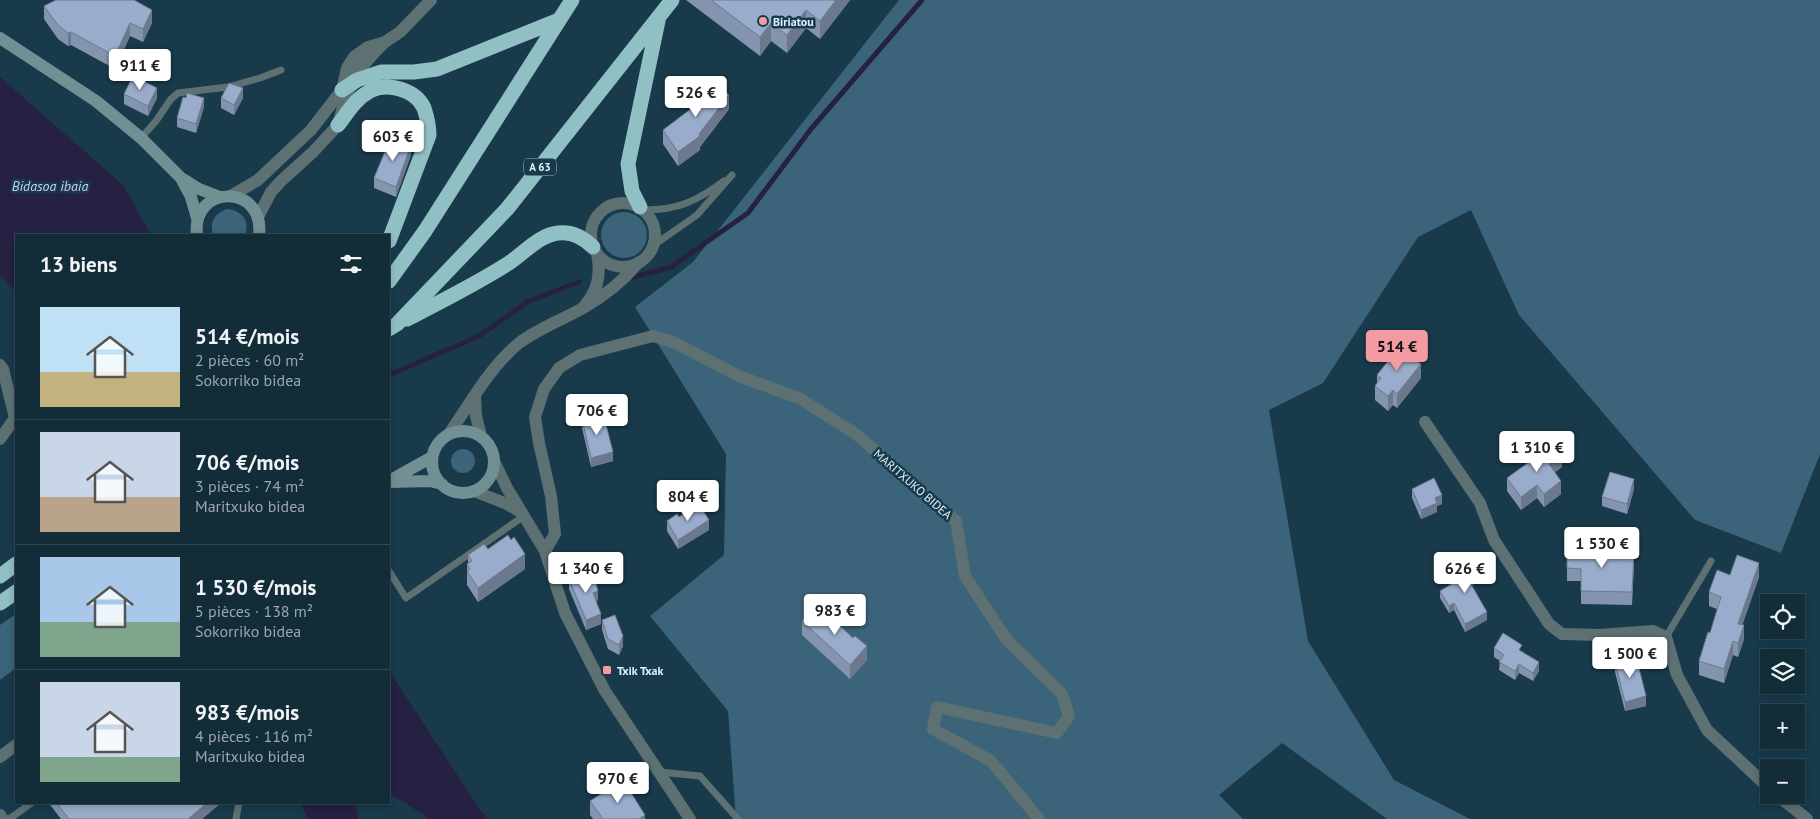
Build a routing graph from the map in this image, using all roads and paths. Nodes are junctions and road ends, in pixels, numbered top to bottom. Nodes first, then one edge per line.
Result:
1 (431, 0) edge
2 (572, 0) edge
3 (672, 0) edge
4 (659, 18) junction
5 (559, 20) junction
6 (0, 38) edge
7 (281, 70) dead end
8 (348, 86) junction
9 (338, 125) junction
10 (141, 138) junction
11 (181, 178) junction
12 (225, 196) junction
13 (642, 209) junction
14 (258, 217) junction
15 (197, 218) junction
16 (197, 234) edge
17 (259, 234) edge
18 (390, 238) edge
19 (654, 245) junction
20 (595, 250) junction
21 (639, 262) junction
22 (390, 280) edge
23 (582, 309) junction
24 (393, 326) edge
25 (0, 365) edge
26 (475, 394) junction
27 (15, 415) edge
28 (15, 420) edge
29 (1425, 422) dead end
30 (449, 434) junction
31 (481, 436) junction
32 (0, 439) edge
33 (432, 457) junction
34 (494, 461) junction
35 (390, 481) edge
36 (390, 482) edge
37 (442, 484) junction
38 (474, 491) junction
39 (522, 514) junction
40 (545, 551) junction
41 (1711, 561) dead end
42 (15, 565) edge
43 (390, 573) edge
44 (0, 576) edge
45 (15, 593) edge
46 (0, 603) edge
47 (1666, 637) junction
48 (15, 745) edge
49 (1, 756) edge
50 (658, 772) junction
51 (1760, 780) edge
52 (31, 804) edge
53 (239, 804) edge
54 (1788, 804) edge
55 (0, 815) edge
56 (3, 819) edge
57 (9, 819) edge
58 (236, 819) edge
59 (690, 819) edge
60 (738, 819) edge
61 (1039, 819) edge
62 (1807, 819) edge

1 - 8 street
2 - 5 highway
3 - 4 highway, A 63
4 - 13 highway
4 - 24 highway, A 63
5 - 8 highway
5 - 22 highway
6 - 10 main road
7 - 10 lane
8 - 9 street
8 - 12 street
9 - 14 street
9 - 18 highway
10 - 11 main road
11 - 12 main road
11 - 15 main road
12 - 14 main road
12 - 15 main road
13 - 19 street
13 - 19 lane
13 - 20 street
14 - 17 main road
15 - 16 main road
19 - 21 street
20 - 21 street
20 - 23 street
20 - 24 highway
21 - 23 street
23 - 26 street
25 - 27 street
26 - 30 street
26 - 31 street
28 - 32 street
29 - 47 street
30 - 31 main road
30 - 33 main road
31 - 34 main road
33 - 35 main road
33 - 37 main road
34 - 38 main road
34 - 39 street
36 - 37 main road
37 - 38 main road
38 - 39 street
39 - 40 street
39 - 43 lane
40 - 50 street
40 - 61 street, MARITXUKO BIDEA
41 - 47 lane
42 - 44 highway
45 - 46 highway
47 - 51 street
48 - 49 street
50 - 59 street
50 - 60 lane
52 - 57 lane
53 - 58 lane
54 - 62 street
55 - 56 street

